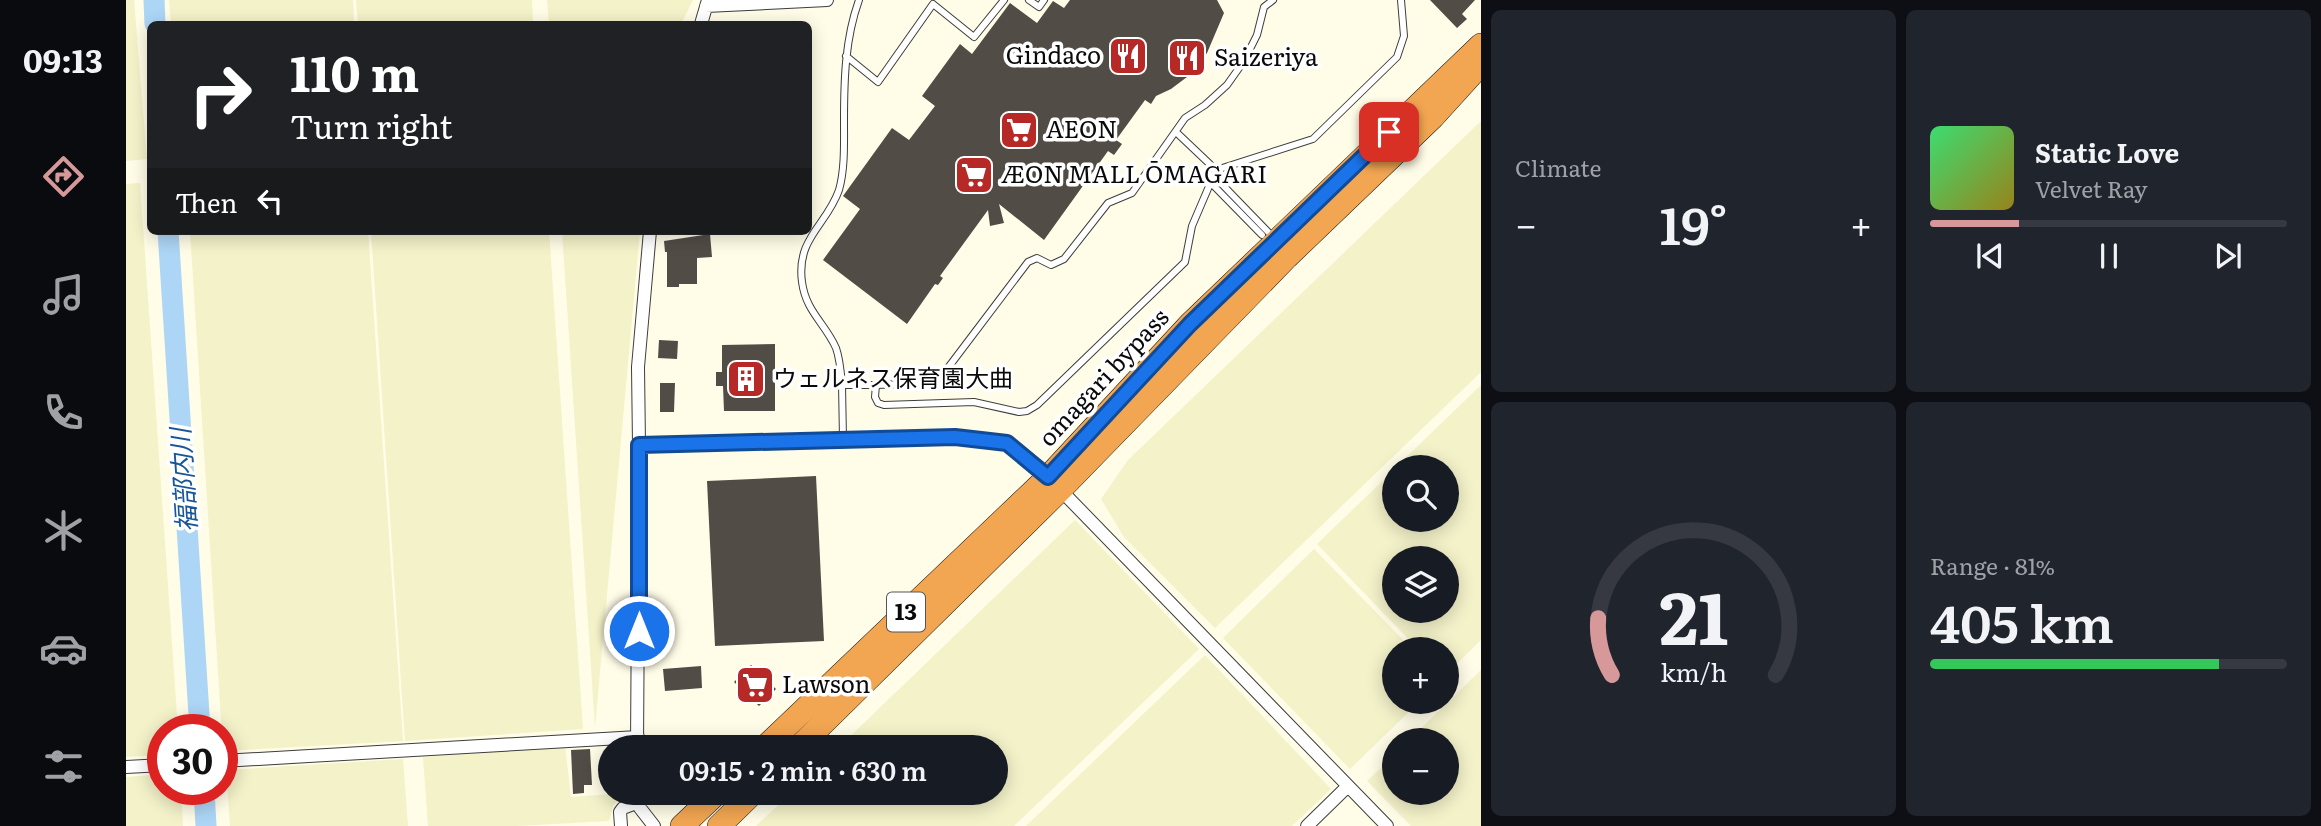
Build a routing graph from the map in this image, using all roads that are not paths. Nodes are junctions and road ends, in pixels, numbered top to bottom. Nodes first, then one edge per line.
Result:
1 (827, 0) edge
2 (859, 0) edge
3 (1004, 0) edge
4 (1030, 0) edge
5 (1044, 0) edge
6 (1273, 0) edge
7 (1401, 0) edge
8 (707, 3) edge
9 (702, 21) edge
10 (1481, 45) edge
11 (846, 56) junction
12 (1481, 64) edge
13 (1176, 132) junction
14 (1214, 176) junction
15 (812, 233) edge
16 (650, 235) edge
17 (811, 235) edge
18 (1269, 238) junction
19 (842, 385) junction
20 (876, 385) junction
21 (843, 439) junction
22 (639, 445) junction
23 (1054, 483) junction
24 (638, 735) edge
25 (778, 735) edge
26 (811, 735) edge
27 (598, 744) edge
28 (238, 760) edge
29 (147, 766) edge
30 (126, 767) edge
31 (1348, 786) junction
32 (628, 805) edge
33 (642, 805) edge
34 (704, 805) edge
35 (740, 805) edge
36 (621, 826) edge
37 (654, 826) edge
38 (682, 826) edge
39 (719, 826) edge
40 (1307, 826) edge
41 (1387, 826) edge

1 - 8 street
2 - 11 lane
3 - 11 lane
4 - 5 lane
6 - 13 lane
7 - 14 lane
8 - 9 street
10 - 18 highway, omagari bypass / 13
11 - 15 lane
12 - 23 highway, omagari bypass / 13
13 - 14 lane
13 - 20 lane
14 - 18 lane
14 - 18 lane
14 - 20 lane
16 - 22 street
17 - 19 lane
18 - 23 highway, omagari bypass / 13
19 - 20 lane
19 - 21 lane
21 - 22 street
21 - 23 street
22 - 24 street
23 - 25 highway, omagari bypass / 13
23 - 26 highway, omagari bypass / 13
23 - 31 street
27 - 28 street
29 - 30 street
31 - 40 street
31 - 41 street
32 - 36 street
33 - 37 street
34 - 38 highway
35 - 39 highway

